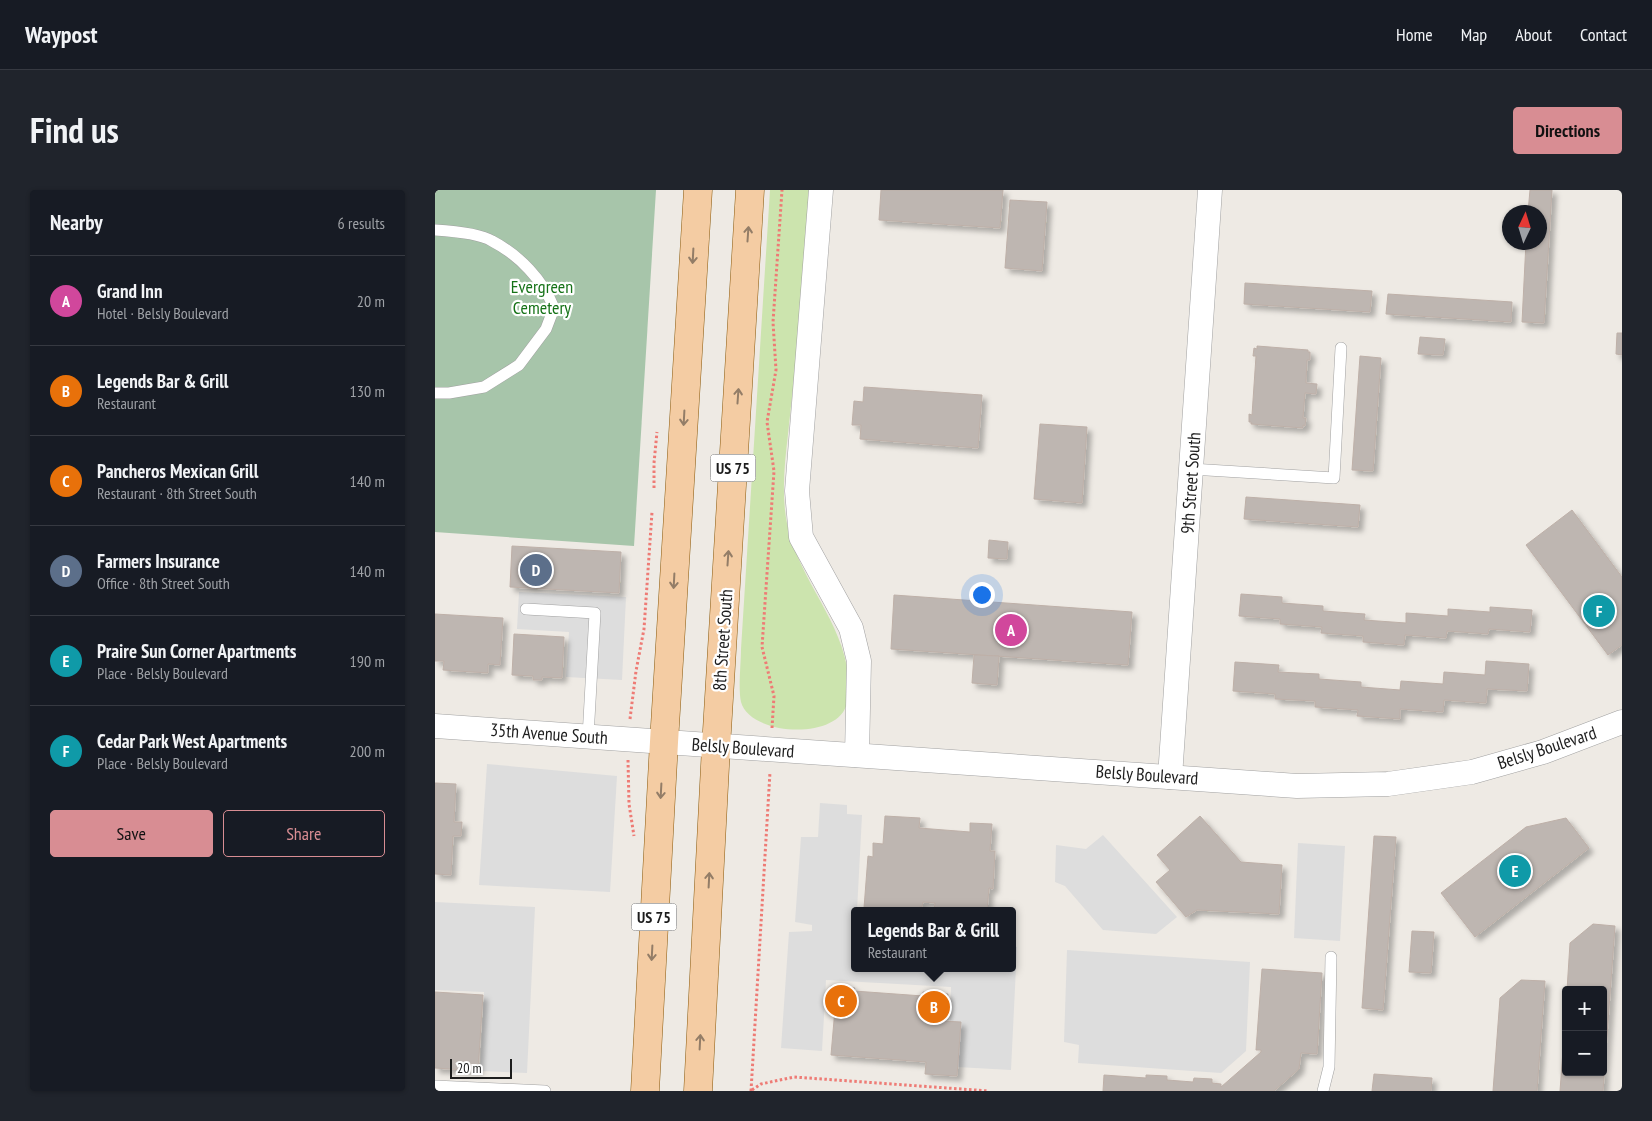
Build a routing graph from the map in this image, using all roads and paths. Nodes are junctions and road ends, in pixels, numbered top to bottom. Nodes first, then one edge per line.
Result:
1 (697, 190) edge
2 (751, 190) edge
3 (782, 190) edge
4 (821, 190) edge
5 (1210, 190) edge
6 (435, 230) edge
7 (1341, 348) dead end
8 (435, 392) edge
9 (1191, 469) junction
10 (526, 609) dead end
11 (1622, 722) edge
12 (435, 726) edge
13 (772, 732) dead end
14 (588, 737) junction
15 (664, 742) junction
16 (716, 747) junction
17 (857, 755) junction
18 (1170, 777) junction
19 (769, 784) dead end
20 (1331, 957) dead end
21 (435, 1086) edge
22 (545, 1091) edge
23 (645, 1091) edge
24 (698, 1091) edge
25 (751, 1091) edge
26 (989, 1091) edge
27 (1323, 1091) edge

1 -> 15 main road, US 75
16 -> 2 main road, 8th Street South / US 75
3 - 13 path
4 - 17 street
5 - 9 street, 9th Street South
6 - 8 lane
7 - 9 lane
9 - 18 street, 9th Street South
10 - 14 lane
11 - 18 street, Belsly Boulevard
12 - 14 street, 35th Avenue South
14 - 15 street, 35th Avenue South
15 - 16 street, Belsly Boulevard
15 -> 23 main road, US 75
16 - 17 street, Belsly Boulevard
24 -> 16 main road, 8th Street South / US 75
17 - 18 street, Belsly Boulevard
19 - 25 path
20 - 27 lane
21 - 22 lane
25 - 26 path

